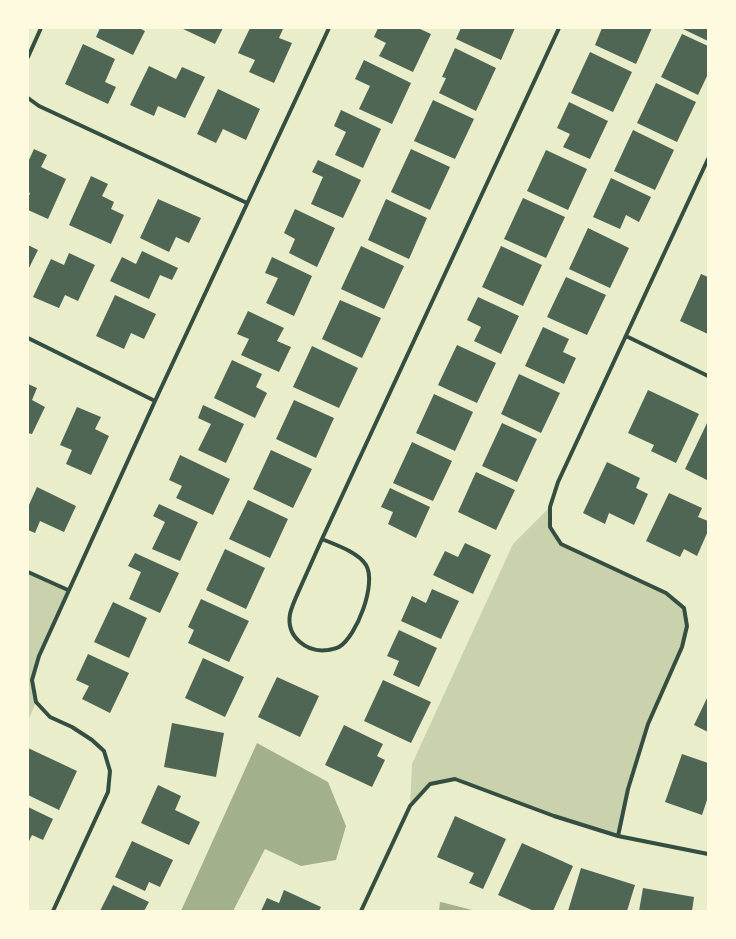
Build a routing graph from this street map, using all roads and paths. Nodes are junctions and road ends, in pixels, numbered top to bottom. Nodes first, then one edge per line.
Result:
1 (41, 28) edge
2 (329, 28) edge
3 (558, 28) edge
4 (28, 57) edge
5 (28, 98) edge
6 (708, 159) edge
7 (247, 203) junction
8 (626, 336) junction
9 (28, 338) edge
10 (708, 376) edge
11 (155, 401) junction
12 (322, 539) junction
13 (28, 572) edge
14 (68, 590) junction
15 (618, 836) junction
16 (708, 854) edge
17 (53, 911) edge
18 (361, 911) edge

1 - 4 street
2 - 7 street
3 - 12 street
5 - 7 street
6 - 8 street
7 - 11 street
8 - 10 street
8 - 15 street
9 - 11 street
11 - 14 street
12 - 12 street
13 - 14 street
14 - 17 street
15 - 16 street
15 - 18 street

